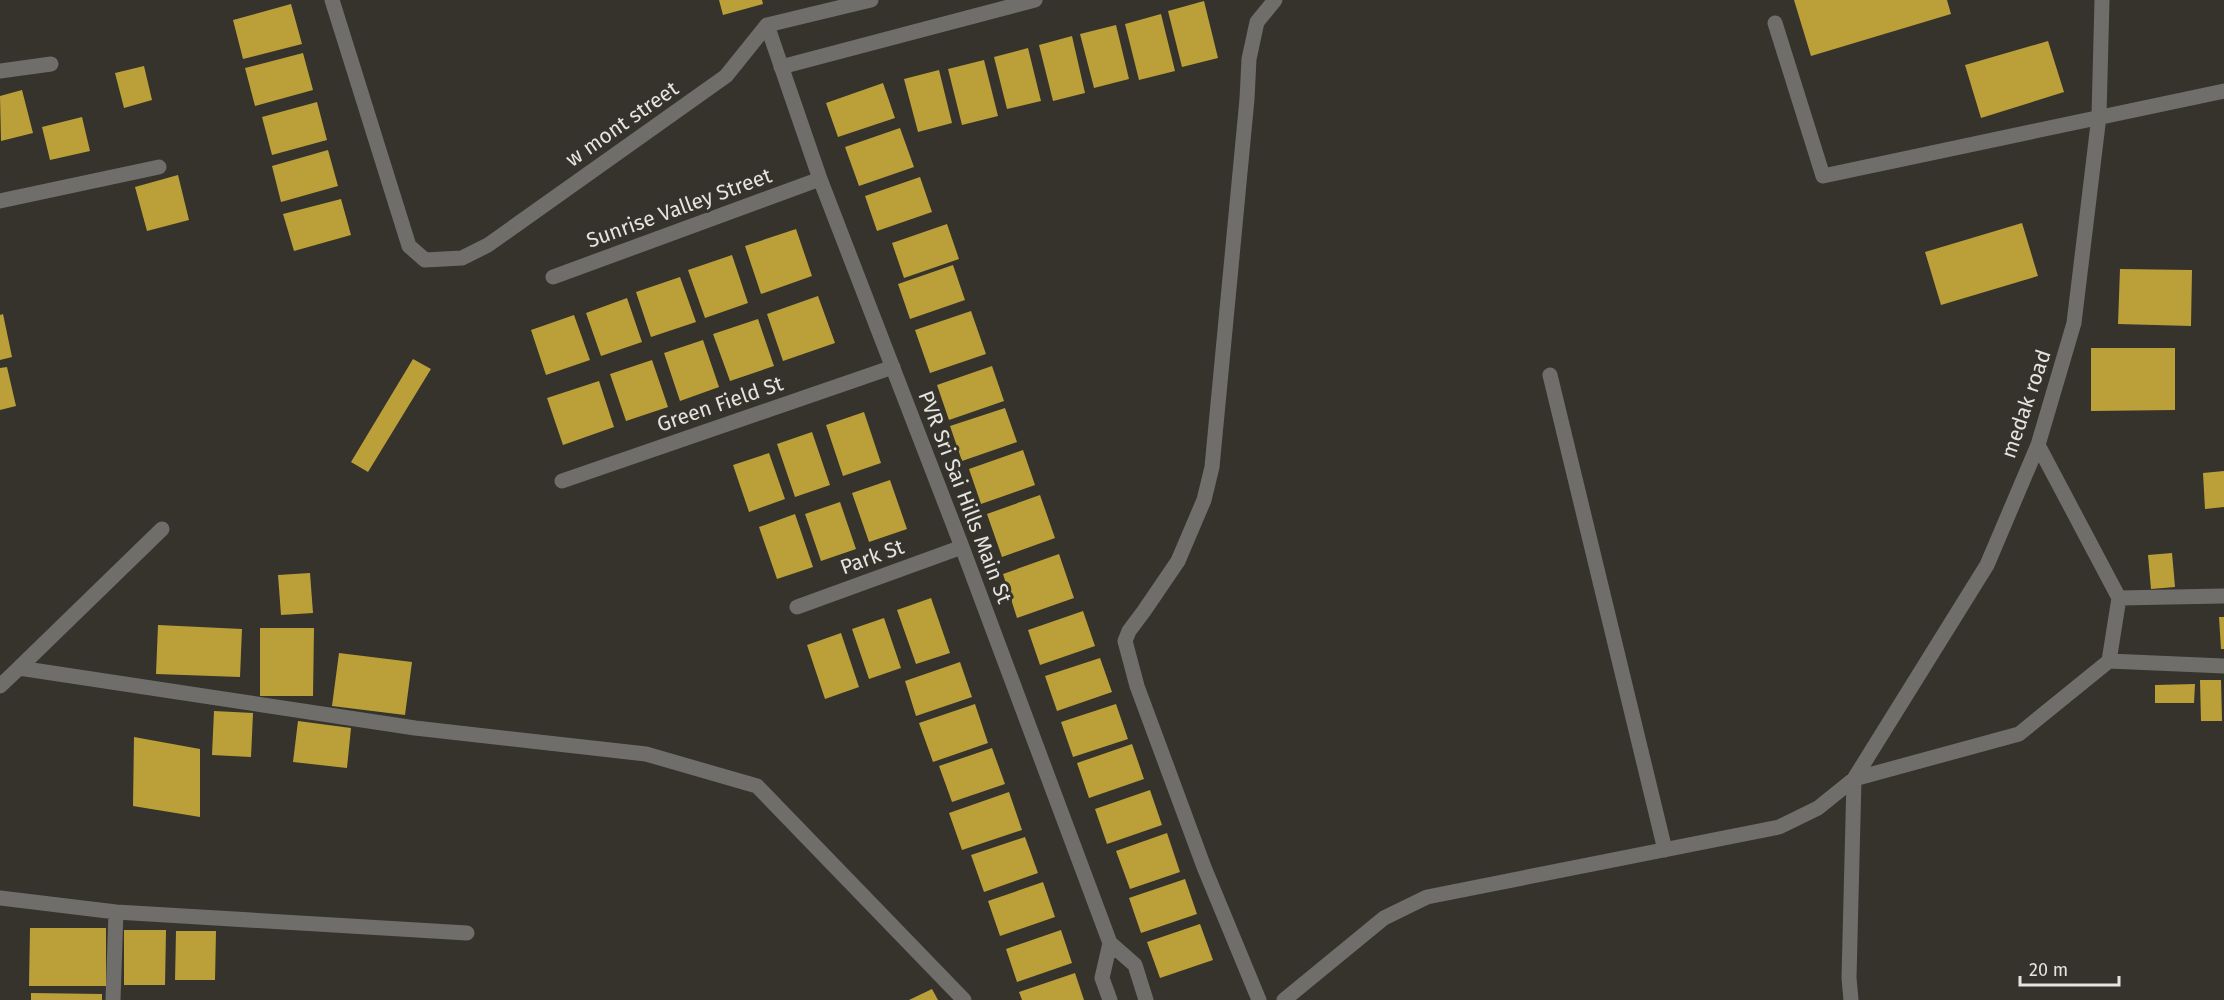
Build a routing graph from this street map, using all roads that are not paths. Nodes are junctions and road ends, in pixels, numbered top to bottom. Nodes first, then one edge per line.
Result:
1 (332, 0) edge
2 (871, 0) edge
3 (1035, 0) edge
4 (1275, 0) edge
5 (2103, 0) edge
6 (1775, 23) dead end
7 (767, 25) junction
8 (51, 64) dead end
9 (780, 67) junction
10 (0, 71) edge
11 (2224, 91) edge
12 (2099, 116) junction
13 (159, 167) dead end
14 (820, 179) junction
15 (0, 201) edge
16 (553, 277) dead end
17 (893, 367) junction
18 (1551, 375) dead end
19 (2038, 445) junction
20 (562, 481) dead end
21 (162, 529) dead end
22 (962, 547) junction
23 (2224, 596) edge
24 (2119, 598) junction
25 (797, 607) dead end
26 (2109, 662) junction
27 (2224, 666) edge
28 (19, 668) junction
29 (0, 686) edge
30 (1854, 779) junction
31 (1665, 850) junction
32 (0, 898) edge
33 (116, 912) junction
34 (467, 933) dead end
35 (1110, 943) junction
36 (113, 1000) edge
37 (964, 1000) edge
38 (1110, 1000) edge
39 (1146, 1000) edge
40 (1259, 1000) edge
41 (1284, 1000) edge
42 (1851, 1000) edge

1 - 7 street, w mont street
2 - 7 street
3 - 9 street
4 - 40 street
5 - 12 street, medak road
6 - 12 street
7 - 9 street, PVR Sri Sai Hills Main St
8 - 10 street
9 - 14 street, PVR Sri Sai Hills Main St
11 - 12 street
12 - 19 street, medak road
13 - 15 street
14 - 16 street, Sunrise Valley Street
14 - 17 street, PVR Sri Sai Hills Main St
17 - 20 street, Green Field St
17 - 22 street, PVR Sri Sai Hills Main St
18 - 31 street
19 - 24 street
19 - 30 street, medak road
21 - 28 street
22 - 25 street, Park St
22 - 35 street, PVR Sri Sai Hills Main St
23 - 24 street
24 - 26 street
26 - 27 street
26 - 30 street
28 - 29 street
28 - 37 street
30 - 31 street
30 - 42 street
31 - 41 street
32 - 33 street
33 - 34 street
33 - 36 street
35 - 38 street
35 - 39 street, PVR Sri Sai Hills Main St

